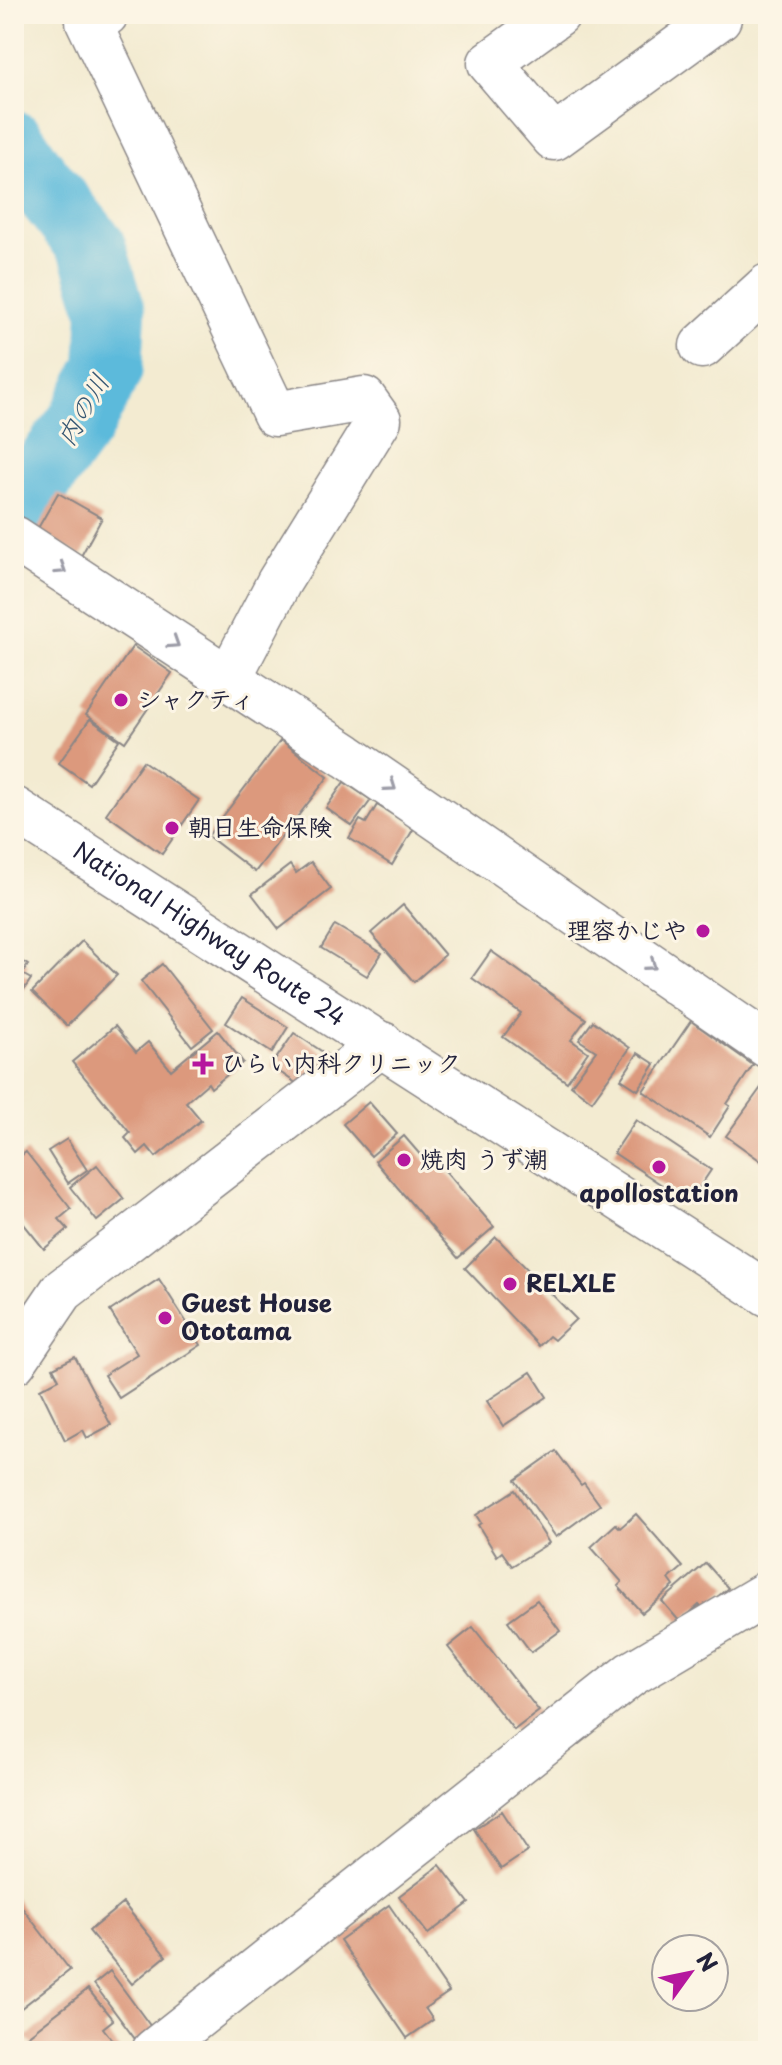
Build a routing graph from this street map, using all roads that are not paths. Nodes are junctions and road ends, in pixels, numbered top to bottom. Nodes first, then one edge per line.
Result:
1 (106, 14) edge
2 (558, 14) edge
3 (713, 14) edge
4 (768, 286) edge
5 (702, 346) dead end
6 (14, 538) edge
7 (229, 678) junction
8 (14, 809) edge
9 (382, 1044) junction
10 (768, 1046) edge
11 (768, 1294) edge
12 (14, 1362) edge
13 (768, 1593) edge
14 (154, 2051) edge

1 - 7 main road
2 - 3 main road
4 - 5 main road
6 -> 7 main road
7 -> 10 main road
8 - 9 main road, National Highway Route 24
9 - 11 main road, National Highway Route 24
9 - 12 main road
13 - 14 main road

